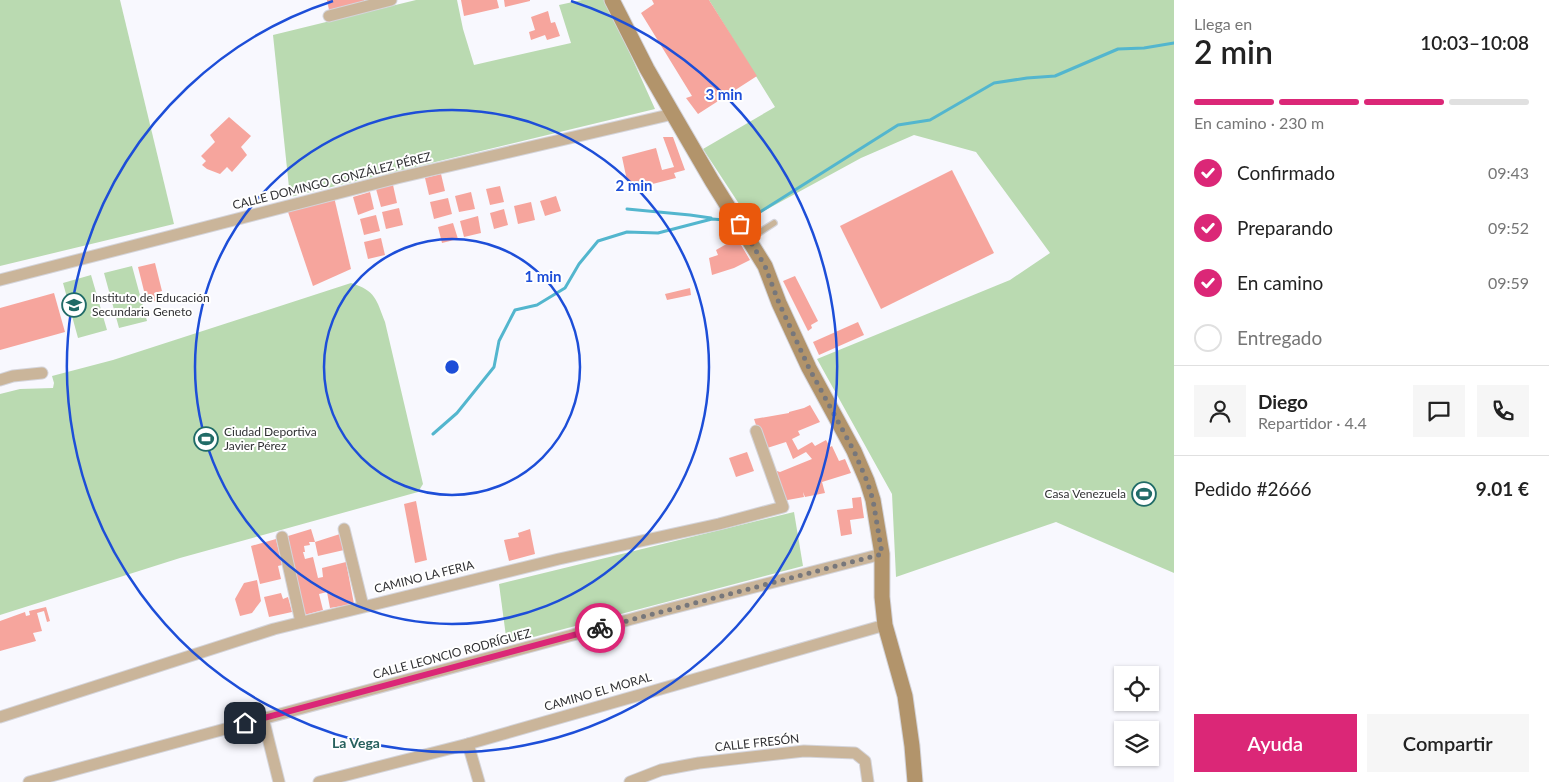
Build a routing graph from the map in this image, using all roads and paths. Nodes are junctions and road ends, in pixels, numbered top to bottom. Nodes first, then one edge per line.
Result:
1 (391, 0) edge
2 (612, 0) edge
3 (329, 16) dead end
4 (673, 114) junction
5 (774, 223) dead end
6 (749, 238) junction
7 (0, 280) edge
8 (42, 373) dead end
9 (0, 380) edge
10 (756, 431) dead end
11 (344, 529) dead end
12 (282, 537) dead end
13 (882, 554) junction
14 (363, 606) junction
15 (300, 622) junction
16 (885, 625) junction
17 (0, 717) edge
18 (263, 718) junction
19 (468, 744) junction
20 (29, 782) edge
21 (279, 782) edge
22 (319, 782) edge
23 (479, 782) edge
24 (630, 782) edge
25 (868, 782) edge
26 (915, 782) edge

1 - 3 street
2 - 4 main road
4 - 6 main road
4 - 7 street, CALLE DOMINGO GONZÁLEZ PÉREZ
5 - 6 lane
6 - 13 main road
8 - 9 street
10 - 14 street, CAMINO LA FERIA
11 - 14 street
12 - 15 street
13 - 16 main road
13 - 18 street, CALLE LEONCIO RODRÍGUEZ
14 - 15 street, CAMINO LA FERIA
15 - 17 street, CAMINO LA FERIA
16 - 19 street, CAMINO EL MORAL
16 - 26 main road
18 - 20 street, CALLE LEONCIO RODRÍGUEZ
18 - 21 street
19 - 22 street, CAMINO EL MORAL
19 - 23 street
24 - 25 street, CALLE FRESÓN

